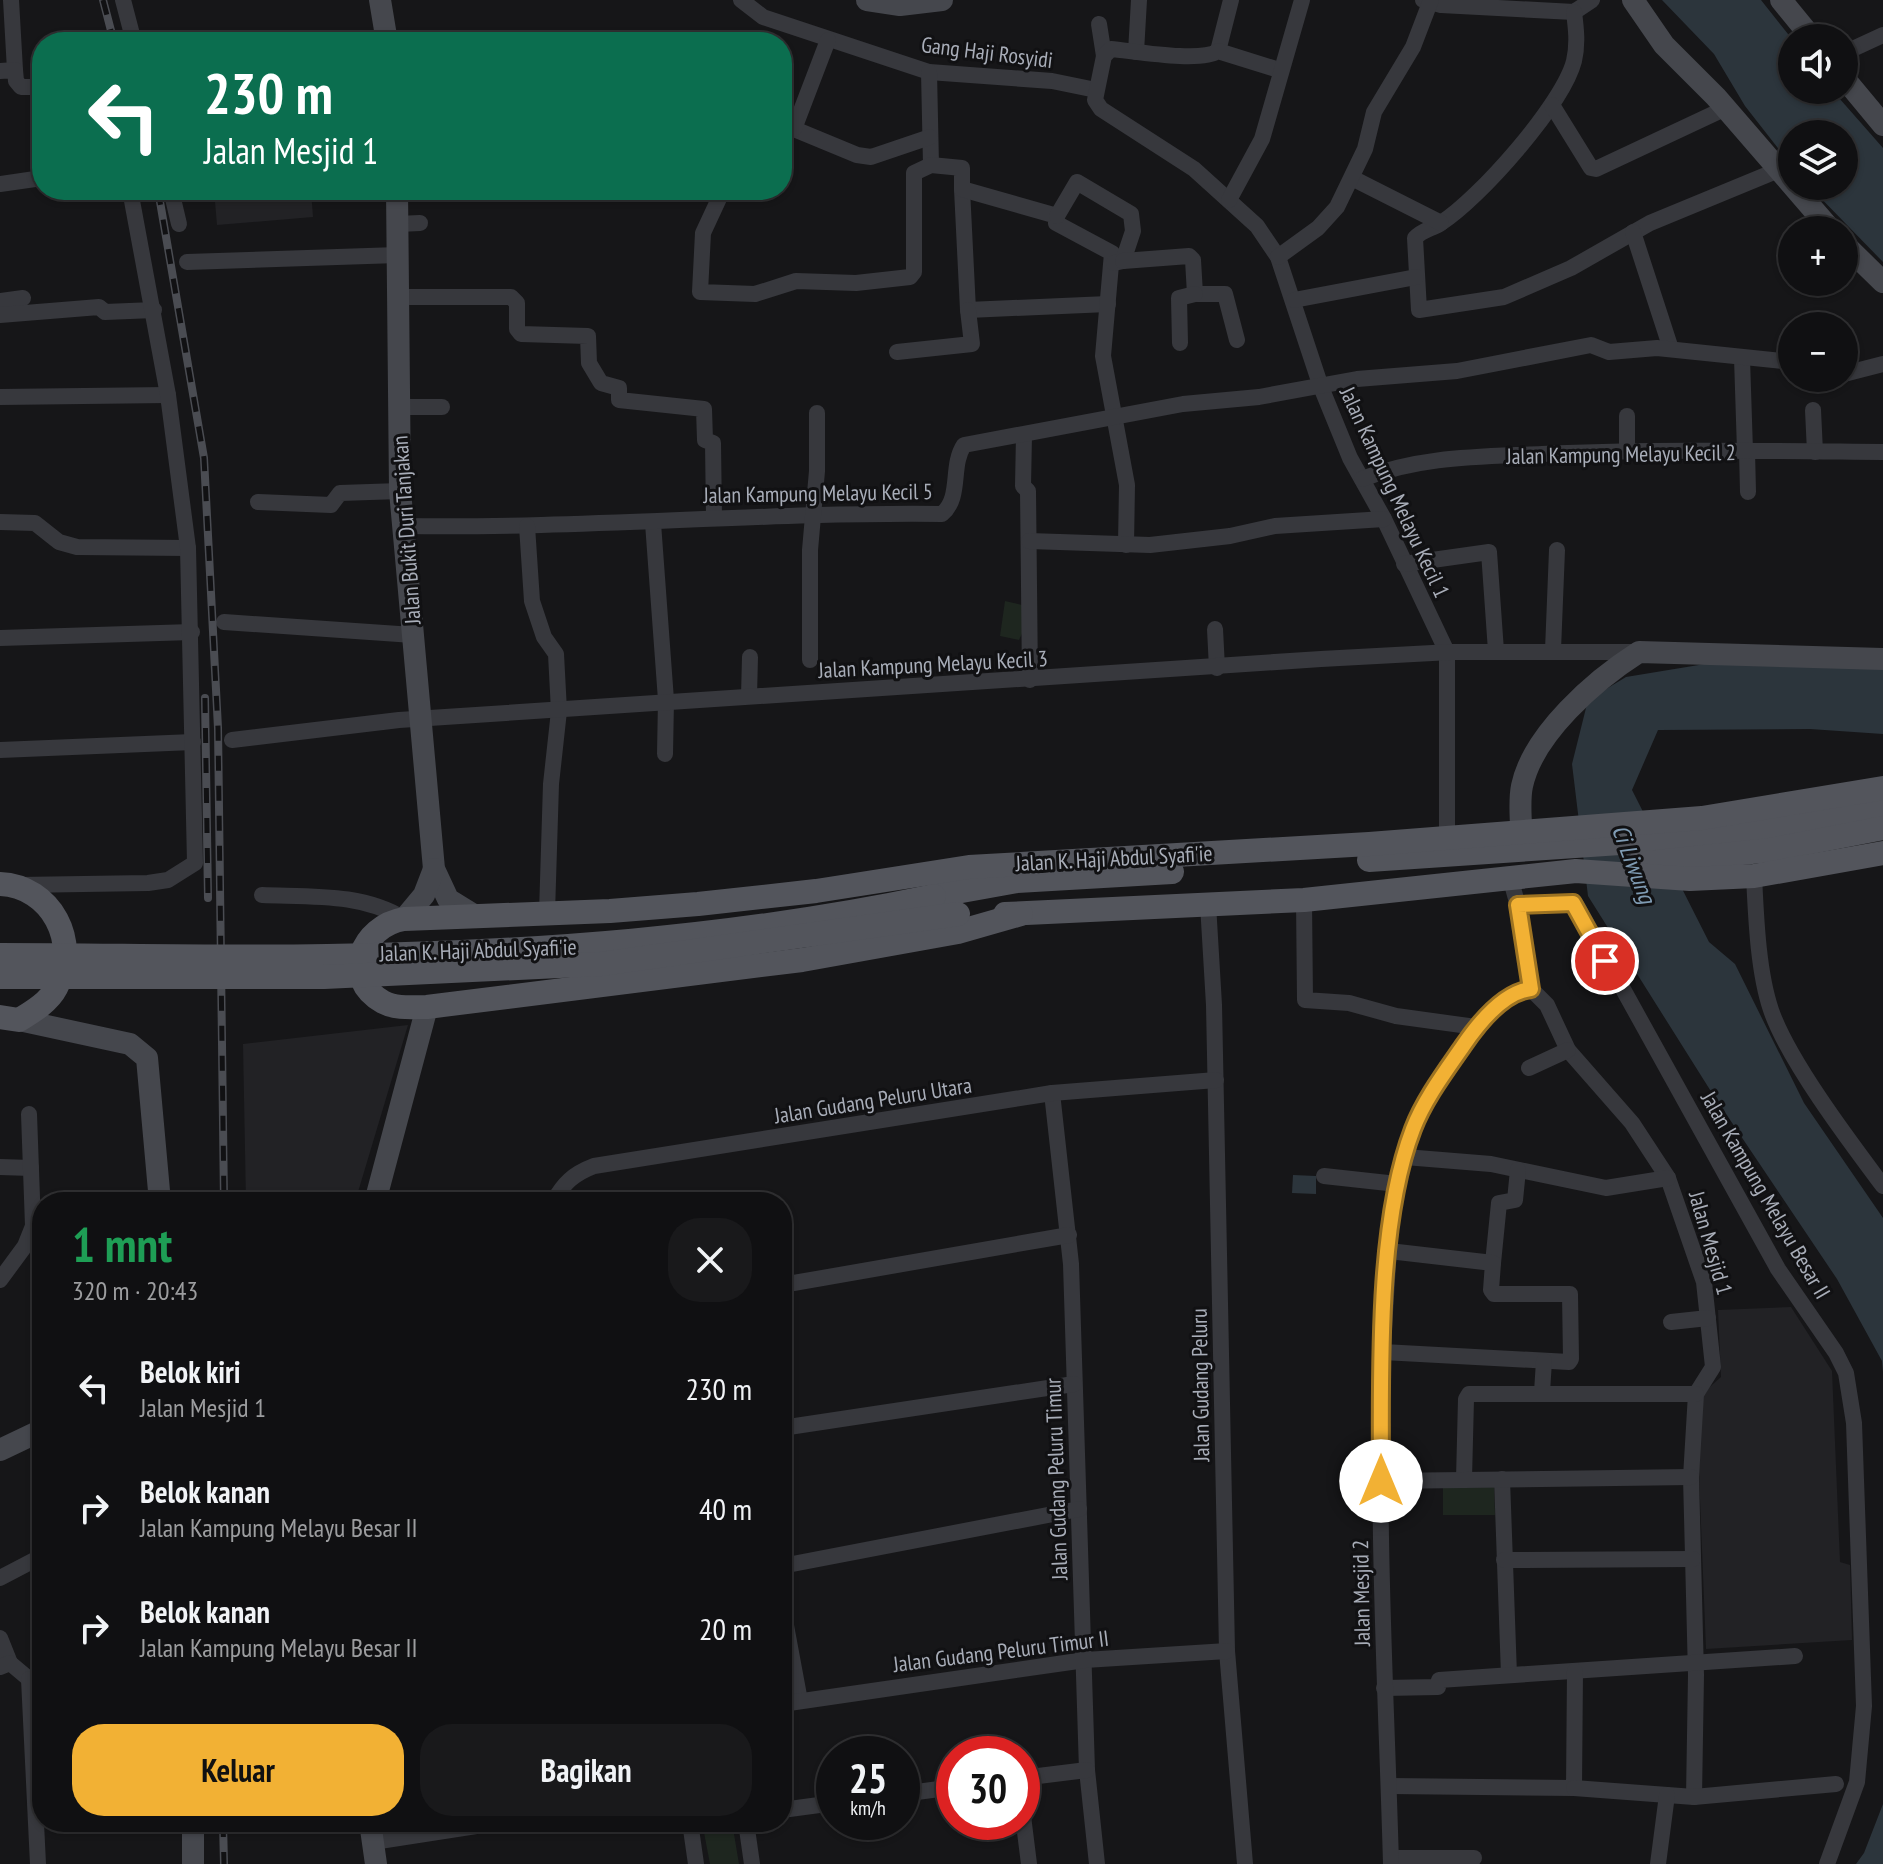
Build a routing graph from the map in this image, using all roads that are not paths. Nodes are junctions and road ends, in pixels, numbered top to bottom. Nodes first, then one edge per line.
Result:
1 (11, 0) edge
2 (123, 0) edge
3 (380, 0) edge
4 (741, 0) edge
5 (867, 0) edge
6 (942, 0) edge
7 (1139, 0) edge
8 (1231, 0) edge
9 (1302, 0) edge
10 (1592, 0) edge
11 (1633, 0) edge
12 (1781, 0) edge
13 (1428, 1) edge
14 (1574, 12) junction
15 (1099, 24) dead end
16 (1801, 24) edge
17 (131, 32) edge
18 (385, 32) edge
19 (1883, 35) edge
20 (828, 40) junction
21 (1858, 47) edge
22 (1218, 51) junction
23 (1136, 52) junction
24 (1104, 56) junction
25 (8, 70) edge
26 (1279, 70) junction
27 (929, 72) junction
28 (32, 87) edge
29 (1096, 90) junction
30 (1858, 95) edge
31 (1552, 105) junction
32 (1726, 108) junction
33 (792, 118) edge
34 (1883, 125) edge
35 (792, 129) edge
36 (930, 137) junction
37 (924, 167) junction
38 (1776, 171) junction
39 (1352, 178) junction
40 (32, 179) edge
41 (0, 184) edge
42 (962, 189) junction
43 (132, 200) edge
44 (173, 200) edge
45 (401, 200) edge
46 (718, 200) edge
47 (1229, 200) junction
48 (1057, 216) junction
49 (1818, 216) edge
50 (1441, 223) junction
51 (179, 224) dead end
52 (1633, 232) junction
53 (398, 255) junction
54 (1278, 257) junction
55 (1858, 258) edge
56 (187, 262) dead end
57 (1118, 262) junction
58 (1416, 277) junction
59 (1883, 282) edge
60 (1195, 294) junction
61 (400, 297) junction
62 (23, 298) dead end
63 (1294, 300) junction
64 (0, 301) edge
65 (1108, 304) junction
66 (154, 310) junction
67 (968, 310) junction
68 (0, 315) edge
69 (1237, 340) dead end
70 (1180, 343) dead end
71 (1671, 349) junction
72 (897, 352) dead end
73 (1742, 358) junction
74 (1778, 361) edge
75 (1883, 364) edge
76 (1858, 370) edge
77 (1321, 387) junction
78 (168, 395) junction
79 (0, 397) edge
80 (400, 407) junction
81 (442, 407) dead end
82 (1813, 410) dead end
83 (817, 413) dead end
84 (1112, 415) junction
85 (1627, 416) dead end
86 (1024, 435) junction
87 (1627, 451) junction
88 (1746, 451) junction
89 (1815, 452) junction
90 (1883, 452) edge
91 (1362, 479) junction
92 (400, 491) junction
93 (1748, 492) dead end
94 (258, 502) dead end
95 (814, 512) junction
96 (714, 517) junction
97 (1384, 519) junction
98 (0, 522) edge
99 (653, 523) junction
100 (403, 526) junction
101 (527, 526) junction
102 (1029, 541) junction
103 (1126, 545) junction
104 (188, 548) junction
105 (1557, 550) dead end
106 (1404, 564) junction
107 (224, 622) dead end
108 (1215, 629) dead end
109 (192, 632) junction
110 (413, 635) junction
111 (0, 638) edge
112 (1553, 650) junction
113 (1496, 651) junction
114 (1447, 652) junction
115 (1639, 652) junction
116 (750, 657) dead end
117 (1883, 659) edge
118 (810, 660) dead end
119 (1217, 668) junction
120 (1030, 680) junction
121 (749, 696) junction
122 (666, 700) junction
123 (559, 711) junction
124 (421, 718) junction
125 (232, 740) dead end
126 (193, 742) junction
127 (0, 750) edge
128 (665, 754) dead end
129 (1883, 788) edge
130 (1883, 808) edge
131 (1883, 828) edge
132 (1521, 830) junction
133 (1447, 837) junction
134 (1551, 838) junction
135 (1369, 844) junction
136 (1883, 853) edge
137 (1053, 862) junction
138 (1340, 862) junction
139 (434, 869) junction
140 (1576, 871) junction
141 (1754, 876) junction
142 (1083, 877) junction
143 (1510, 877) junction
144 (9, 885) edge
145 (262, 895) dead end
146 (1304, 900) junction
147 (1208, 904) junction
148 (1518, 905) junction
149 (547, 913) junction
150 (1021, 914) junction
151 (474, 915) junction
152 (499, 916) junction
153 (404, 919) junction
154 (0, 955) edge
155 (0, 977) edge
156 (1531, 989) junction
157 (504, 999) junction
158 (427, 1007) junction
159 (10, 1018) edge
160 (1476, 1027) junction
161 (1568, 1050) junction
162 (1529, 1068) dead end
163 (1216, 1080) junction
164 (1052, 1093) junction
165 (29, 1114) dead end
166 (1405, 1157) junction
167 (0, 1167) edge
168 (31, 1168) junction
169 (1518, 1170) junction
170 (1324, 1176) dead end
171 (1668, 1178) junction
172 (1397, 1184) junction
173 (1883, 1186) edge
174 (32, 1192) edge
175 (159, 1192) edge
176 (378, 1192) edge
177 (559, 1192) edge
178 (32, 1223) edge
179 (1069, 1235) junction
180 (1389, 1251) junction
181 (1493, 1263) junction
182 (0, 1280) edge
183 (792, 1283) edge
184 (1708, 1318) junction
185 (1671, 1322) dead end
186 (1383, 1352) junction
187 (1544, 1361) junction
188 (1074, 1384) junction
189 (1542, 1392) junction
190 (1696, 1394) junction
191 (792, 1426) edge
192 (32, 1435) edge
193 (0, 1450) edge
194 (1691, 1477) junction
195 (1464, 1479) junction
196 (1502, 1479) junction
197 (1381, 1481) junction
198 (1079, 1509) junction
199 (1693, 1559) junction
200 (1504, 1560) junction
201 (32, 1561) edge
202 (792, 1564) edge
203 (0, 1578) edge
204 (0, 1638) edge
205 (1227, 1651) junction
206 (1795, 1656) dead end
207 (792, 1658) edge
208 (1085, 1660) junction
209 (1694, 1663) junction
210 (5, 1665) edge
211 (1575, 1671) junction
212 (32, 1675) edge
213 (1509, 1675) junction
214 (1384, 1688) junction
215 (800, 1701) junction
216 (792, 1702) edge
217 (1087, 1770) junction
218 (1040, 1776) edge
219 (1836, 1784) dead end
220 (1390, 1786) junction
221 (1574, 1788) junction
222 (1667, 1795) junction
223 (1694, 1797) junction
224 (816, 1805) edge
225 (792, 1809) edge
226 (38, 1832) edge
227 (193, 1832) edge
228 (441, 1832) edge
229 (691, 1832) edge
230 (747, 1832) edge
231 (1026, 1840) edge
232 (373, 1843) edge
233 (1474, 1858) dead end
234 (1391, 1861) edge
235 (38, 1864) edge
236 (193, 1864) edge
237 (696, 1864) edge
238 (752, 1864) edge
239 (1029, 1864) edge
240 (1097, 1864) edge
241 (1245, 1864) edge
242 (1658, 1864) edge
243 (1827, 1864) edge

1 - 25 street
2 - 17 street
3 - 18 street
4 - 20 street, Gang Haji Rosyidi
5 - 6 street
7 - 23 street
8 - 22 street
9 - 26 street
10 - 14 street
11 - 32 street
12 - 16 street
13 - 14 street
13 - 39 street
14 - 31 street
15 - 24 street
19 - 21 street
20 - 27 street, Gang Haji Rosyidi
20 - 33 street
22 - 23 street
22 - 26 street
23 - 24 street
24 - 29 street
25 - 28 street
26 - 47 street
27 - 29 street, Gang Haji Rosyidi
27 - 36 street
29 - 47 street, Jalan Kampung Melayu Kecil 1
30 - 34 street
31 - 32 street
31 - 50 street
32 - 38 street
35 - 36 street
36 - 37 street
37 - 42 street
37 - 46 street
38 - 49 street
38 - 52 street
39 - 50 street
39 - 54 street
40 - 41 street
42 - 48 street
42 - 67 street
43 - 66 street
44 - 51 street
45 - 53 street, Jalan Bukit Duri Tanjakan
47 - 54 street, Jalan Kampung Melayu Kecil 1
48 - 57 street
48 - 57 street
50 - 58 street
52 - 58 street
52 - 71 street
53 - 56 street
53 - 61 street, Jalan Bukit Duri Tanjakan
54 - 63 street, Jalan Kampung Melayu Kecil 1
55 - 59 street
57 - 60 street
57 - 65 street
58 - 63 street
60 - 69 street
60 - 70 street
61 - 80 street, Jalan Bukit Duri Tanjakan
61 - 96 street
62 - 64 street
63 - 77 street, Jalan Kampung Melayu Kecil 1
65 - 67 street
65 - 84 street
66 - 68 street
66 - 78 street
67 - 72 street
71 - 73 street, Jalan Kampung Melayu Kecil 5
71 - 77 street, Jalan Kampung Melayu Kecil 5
73 - 74 street, Jalan Kampung Melayu Kecil 5
73 - 88 street
75 - 76 street
77 - 84 street, Jalan Kampung Melayu Kecil 5
77 - 91 street, Jalan Kampung Melayu Kecil 1
78 - 79 street
78 - 104 street
80 - 81 street
80 - 92 street, Jalan Bukit Duri Tanjakan
82 - 89 street
83 - 95 street
84 - 86 street, Jalan Kampung Melayu Kecil 5
84 - 103 street
85 - 87 street
86 - 95 street, Jalan Kampung Melayu Kecil 5
86 - 102 street
87 - 88 street, Jalan Kampung Melayu Kecil 2
87 - 91 street, Jalan Kampung Melayu Kecil 2
88 - 89 street, Jalan Kampung Melayu Kecil 2
88 - 93 street
89 - 90 street, Jalan Kampung Melayu Kecil 2
91 - 97 street, Jalan Kampung Melayu Kecil 1
92 - 94 street
92 - 100 street, Jalan Bukit Duri Tanjakan
95 - 96 street, Jalan Kampung Melayu Kecil 5
95 - 118 street
96 - 99 street, Jalan Kampung Melayu Kecil 5
97 - 103 street
97 - 106 street, Jalan Kampung Melayu Kecil 1
98 - 104 street
99 - 101 street, Jalan Kampung Melayu Kecil 5
99 - 122 street
100 - 101 street, Jalan Kampung Melayu Kecil 5
100 - 110 street, Jalan Bukit Duri Tanjakan
101 - 123 street
102 - 103 street
102 - 120 street
104 - 109 street
105 - 112 street
106 - 113 street
106 - 114 street, Jalan Kampung Melayu Kecil 1
107 - 110 street
108 - 119 street
109 - 111 street
109 - 126 street
110 - 124 street, Jalan Bukit Duri Tanjakan
112 - 113 street
112 - 115 street
113 - 114 street
114 - 119 street, Jalan Kampung Melayu Kecil 3
114 - 133 street, Jalan Kampung Melayu Kecil 1
115 - 117 street
115 - 132 street
116 - 121 street
119 - 120 street, Jalan Kampung Melayu Kecil 3
120 - 121 street, Jalan Kampung Melayu Kecil 3
121 - 122 street, Jalan Kampung Melayu Kecil 3
122 - 123 street, Jalan Kampung Melayu Kecil 3
122 - 128 street
123 - 124 street, Jalan Kampung Melayu Kecil 3
123 - 149 street
124 - 125 street, Jalan Kampung Melayu Kecil 3
124 - 139 street, Jalan Bukit Duri Tanjakan
126 - 127 street
126 - 144 street
129 - 134 main road, Jalan K. Haji Abdul Syafi'ie
130 - 134 main road
131 - 140 main road
132 - 133 main road, Jalan K. Haji Abdul Syafi'ie
132 - 134 main road, Jalan K. Haji Abdul Syafi'ie
133 - 135 main road, Jalan K. Haji Abdul Syafi'ie
134 - 138 main road, Jalan K. Haji Abdul Syafi'ie
135 - 137 main road, Jalan K. Haji Abdul Syafi'ie
135 - 138 main road
136 - 141 main road, Jalan K. Haji Abdul Syafi'ie
137 - 142 main road
137 - 149 main road, Jalan K. Haji Abdul Syafi'ie
138 - 142 main road, Jalan K. Haji Abdul Syafi'ie
139 - 151 street, Jalan Bukit Duri Tanjakan
139 - 153 street
140 - 141 main road, Jalan K. Haji Abdul Syafi'ie
140 - 143 main road, Jalan K. Haji Abdul Syafi'ie
141 - 173 street
142 - 154 main road, Jalan K. Haji Abdul Syafi'ie, bridge
143 - 146 main road, Jalan K. Haji Abdul Syafi'ie
143 - 148 street, Jalan Mesjid 1
144 - 159 main road
145 - 153 street
146 - 147 main road, Jalan K. Haji Abdul Syafi'ie
146 - 160 street
147 - 150 main road, Jalan K. Haji Abdul Syafi'ie
147 - 163 street, Jalan Gudang Peluru
148 - 156 street, Jalan Mesjid 1
148 - 243 street, Jalan Kampung Melayu Besar II
149 - 152 main road, Jalan K. Haji Abdul Syafi'ie
150 - 155 main road, Jalan K. Haji Abdul Syafi'ie, bridge
150 - 157 main road, Jalan K. Haji Abdul Syafi'ie
151 - 152 main road, Jalan K. Haji Abdul Syafi'ie
151 - 153 main road, Jalan K. Haji Abdul Syafi'ie
152 - 157 main road
153 - 158 main road, Jalan K. Haji Abdul Syafi'ie
156 - 160 street, Jalan Mesjid 2
156 - 161 street, Jalan Mesjid 1
157 - 158 main road, Jalan K. Haji Abdul Syafi'ie
158 - 176 street
159 - 175 street
160 - 166 street, Jalan Mesjid 2
161 - 162 street
161 - 171 street, Jalan Mesjid 1
163 - 164 street, Jalan Gudang Peluru Utara
163 - 205 street, Jalan Gudang Peluru
164 - 177 street, Jalan Gudang Peluru Utara
164 - 179 street, Jalan Gudang Peluru Timur
165 - 168 street
166 - 169 street
166 - 172 street, Jalan Mesjid 2
167 - 168 street
168 - 174 street
169 - 171 street
169 - 181 street
170 - 172 street
171 - 184 street, Jalan Mesjid 1
172 - 180 street, Jalan Mesjid 2
178 - 182 street
179 - 183 street
179 - 188 street, Jalan Gudang Peluru Timur
180 - 181 street
180 - 186 street, Jalan Mesjid 2
181 - 187 street
184 - 185 street
184 - 190 street, Jalan Mesjid 1
186 - 187 street
186 - 197 street, Jalan Mesjid 2
187 - 189 street
188 - 191 street
188 - 198 street, Jalan Gudang Peluru Timur
189 - 190 street
189 - 195 street
190 - 194 street, Jalan Mesjid 1
192 - 193 street
194 - 196 street
194 - 199 street, Jalan Mesjid 1
195 - 196 street
195 - 197 street
196 - 200 street
197 - 214 street, Jalan Mesjid 2
198 - 202 street
198 - 208 street, Jalan Gudang Peluru Timur
199 - 200 street
199 - 209 street, Jalan Mesjid 1
200 - 213 street
201 - 203 street
204 - 210 street
205 - 208 street, Jalan Gudang Peluru Timur II
205 - 241 street, Jalan Gudang Peluru
206 - 209 street
207 - 215 street
208 - 215 street, Jalan Gudang Peluru Timur II
208 - 217 street, Jalan Gudang Peluru Timur
209 - 211 street
209 - 223 street, Jalan Mesjid 1
210 - 212 street
211 - 213 street
211 - 221 street
213 - 214 street
214 - 220 street, Jalan Mesjid 2
215 - 216 street, Jalan Gudang Peluru Timur II
217 - 218 street
217 - 240 street, Jalan Gudang Peluru Timur
219 - 223 street
220 - 221 street
220 - 234 street, Jalan Mesjid 2
221 - 222 street
222 - 223 street
222 - 242 street
224 - 225 street
226 - 235 street
227 - 236 street
228 - 232 street
229 - 237 street
230 - 238 street
231 - 239 street
233 - 234 street

